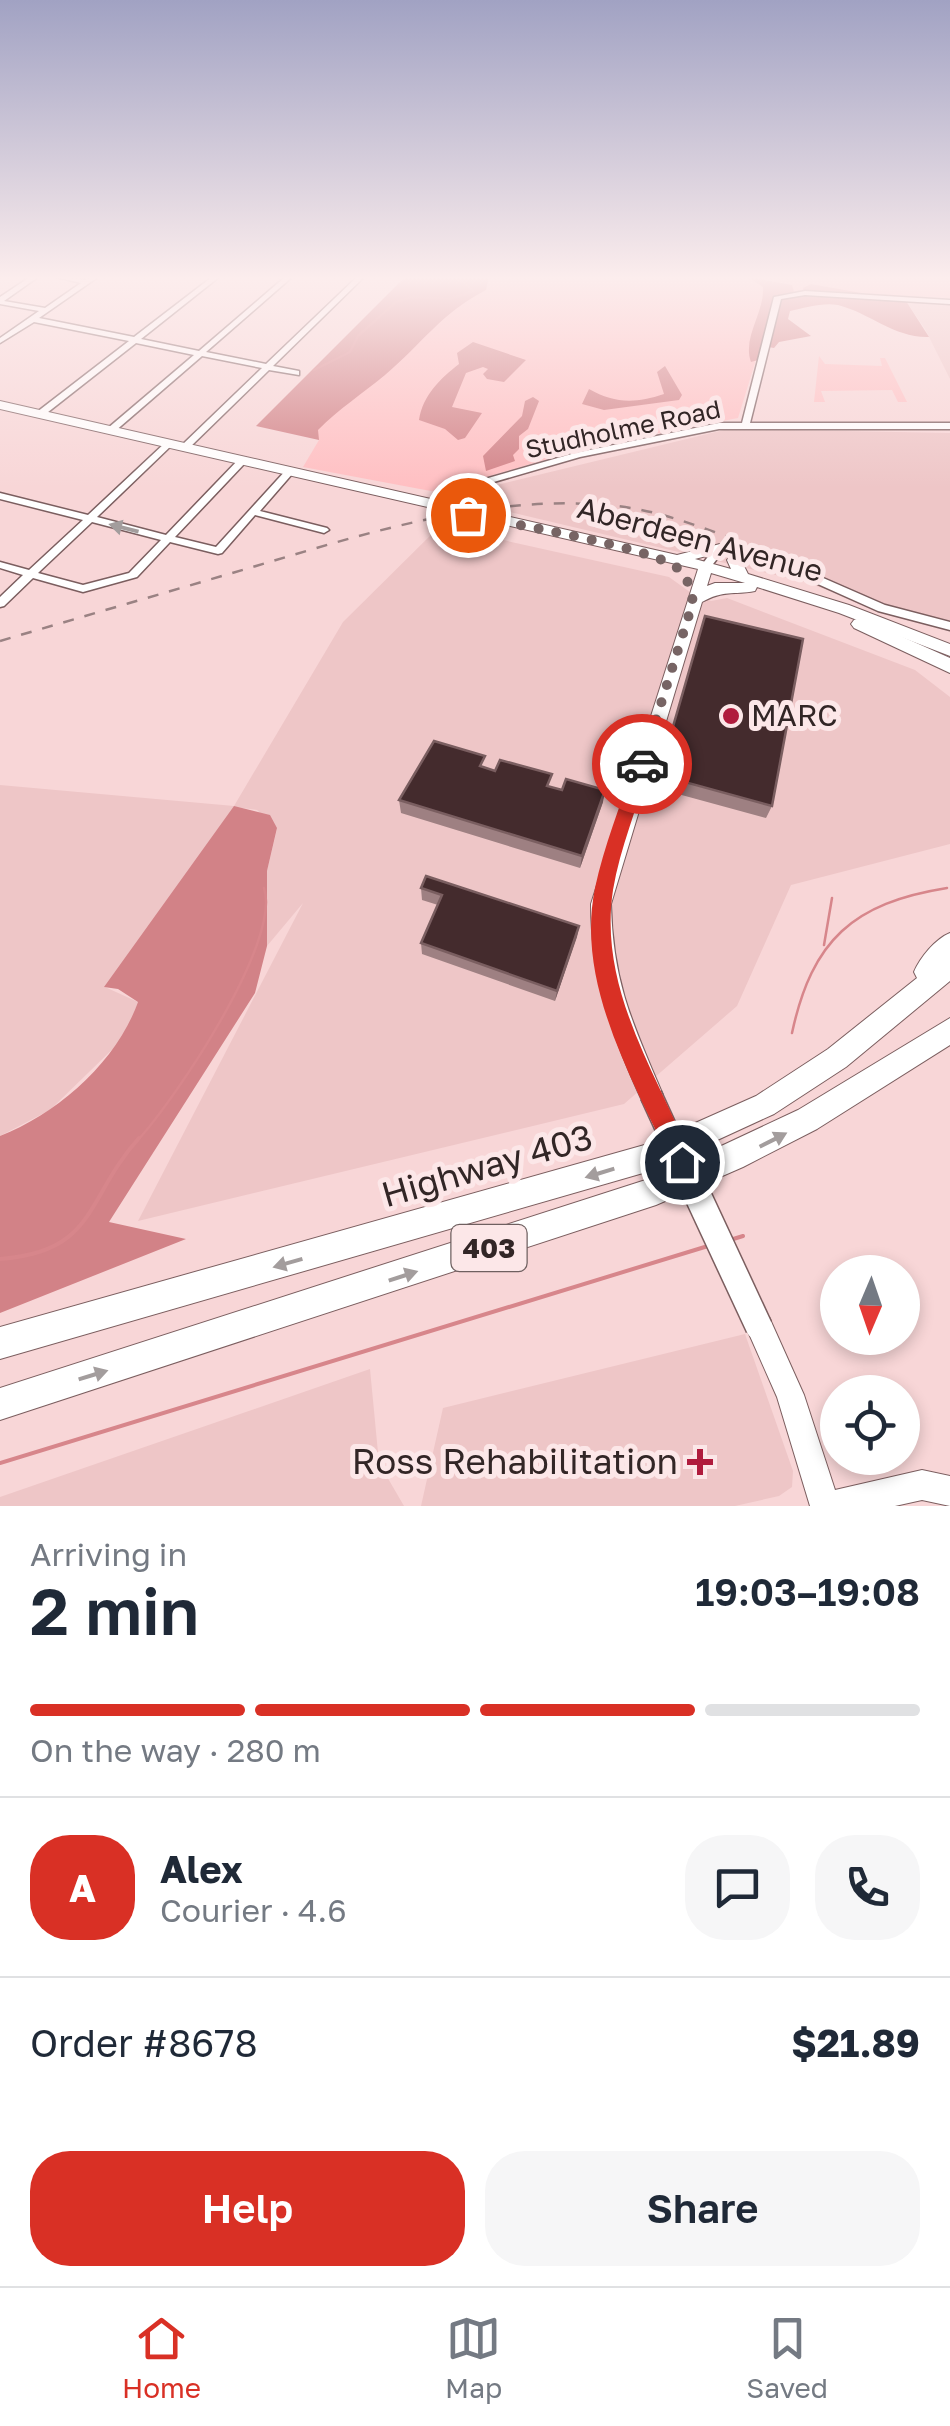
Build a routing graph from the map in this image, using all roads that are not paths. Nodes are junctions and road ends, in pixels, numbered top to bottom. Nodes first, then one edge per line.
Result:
1 (127, 347) edge
2 (172, 347) edge
3 (208, 347) edge
4 (288, 347) edge
5 (765, 347) edge
6 (201, 353) junction
7 (268, 367) junction
8 (296, 372) dead end
9 (0, 405) edge
10 (40, 414) junction
11 (746, 424) junction
12 (950, 426) edge
13 (111, 430) junction
14 (168, 444) junction
15 (185, 447) junction
16 (243, 460) junction
17 (290, 471) junction
18 (0, 496) edge
19 (430, 504) junction
20 (254, 512) junction
21 (89, 519) junction
22 (324, 530) dead end
23 (168, 539) junction
24 (720, 548) junction
25 (750, 551) junction
26 (676, 562) junction
27 (0, 565) edge
28 (704, 570) junction
29 (31, 574) junction
30 (746, 582) junction
31 (693, 602) junction
32 (0, 603) edge
33 (860, 624) junction
34 (950, 626) edge
35 (950, 654) edge
36 (950, 666) edge
37 (950, 944) edge
38 (950, 966) edge
39 (898, 1010) junction
40 (950, 1030) edge
41 (0, 1343) edge
42 (0, 1404) edge
43 (950, 1491) edge
44 (828, 1506) edge

1 - 10 street
2 - 6 street
3 - 6 street
4 - 7 street
5 - 11 street
6 - 7 street
6 - 13 street
7 - 8 street
7 - 15 street
9 - 10 main road, Aberdeen Avenue
10 - 13 main road, Aberdeen Avenue
11 - 12 street, Studholme Road
11 - 19 street, Studholme Road
13 - 14 main road, Aberdeen Avenue
14 - 15 main road, Aberdeen Avenue
14 - 21 street
15 - 16 main road, Aberdeen Avenue
16 - 17 main road, Aberdeen Avenue
16 - 23 street
17 - 19 main road, Aberdeen Avenue
17 - 20 street
18 - 21 street
19 - 26 main road, Aberdeen Avenue
20 - 22 street
20 - 23 street
23 -> 21 street
21 - 29 street
23 - 29 street
24 - 25 street
24 - 26 main road
24 - 28 street
25 - 30 main road
25 - 34 street
26 - 28 main road, Aberdeen Avenue
26 - 31 main road
27 - 29 street
28 - 30 main road, Aberdeen Avenue
28 - 31 main road
29 - 32 street
30 - 31 main road
30 - 33 main road, Aberdeen Avenue
30 - 35 main road, Aberdeen Avenue
31 - 44 main road, bridge
33 - 35 main road, Aberdeen Avenue
33 - 36 highway
37 - 39 highway
38 - 39 highway, Highway 403 / 403
39 -> 41 highway, Highway 403 / 403
42 -> 40 highway, 403
43 - 44 main road

